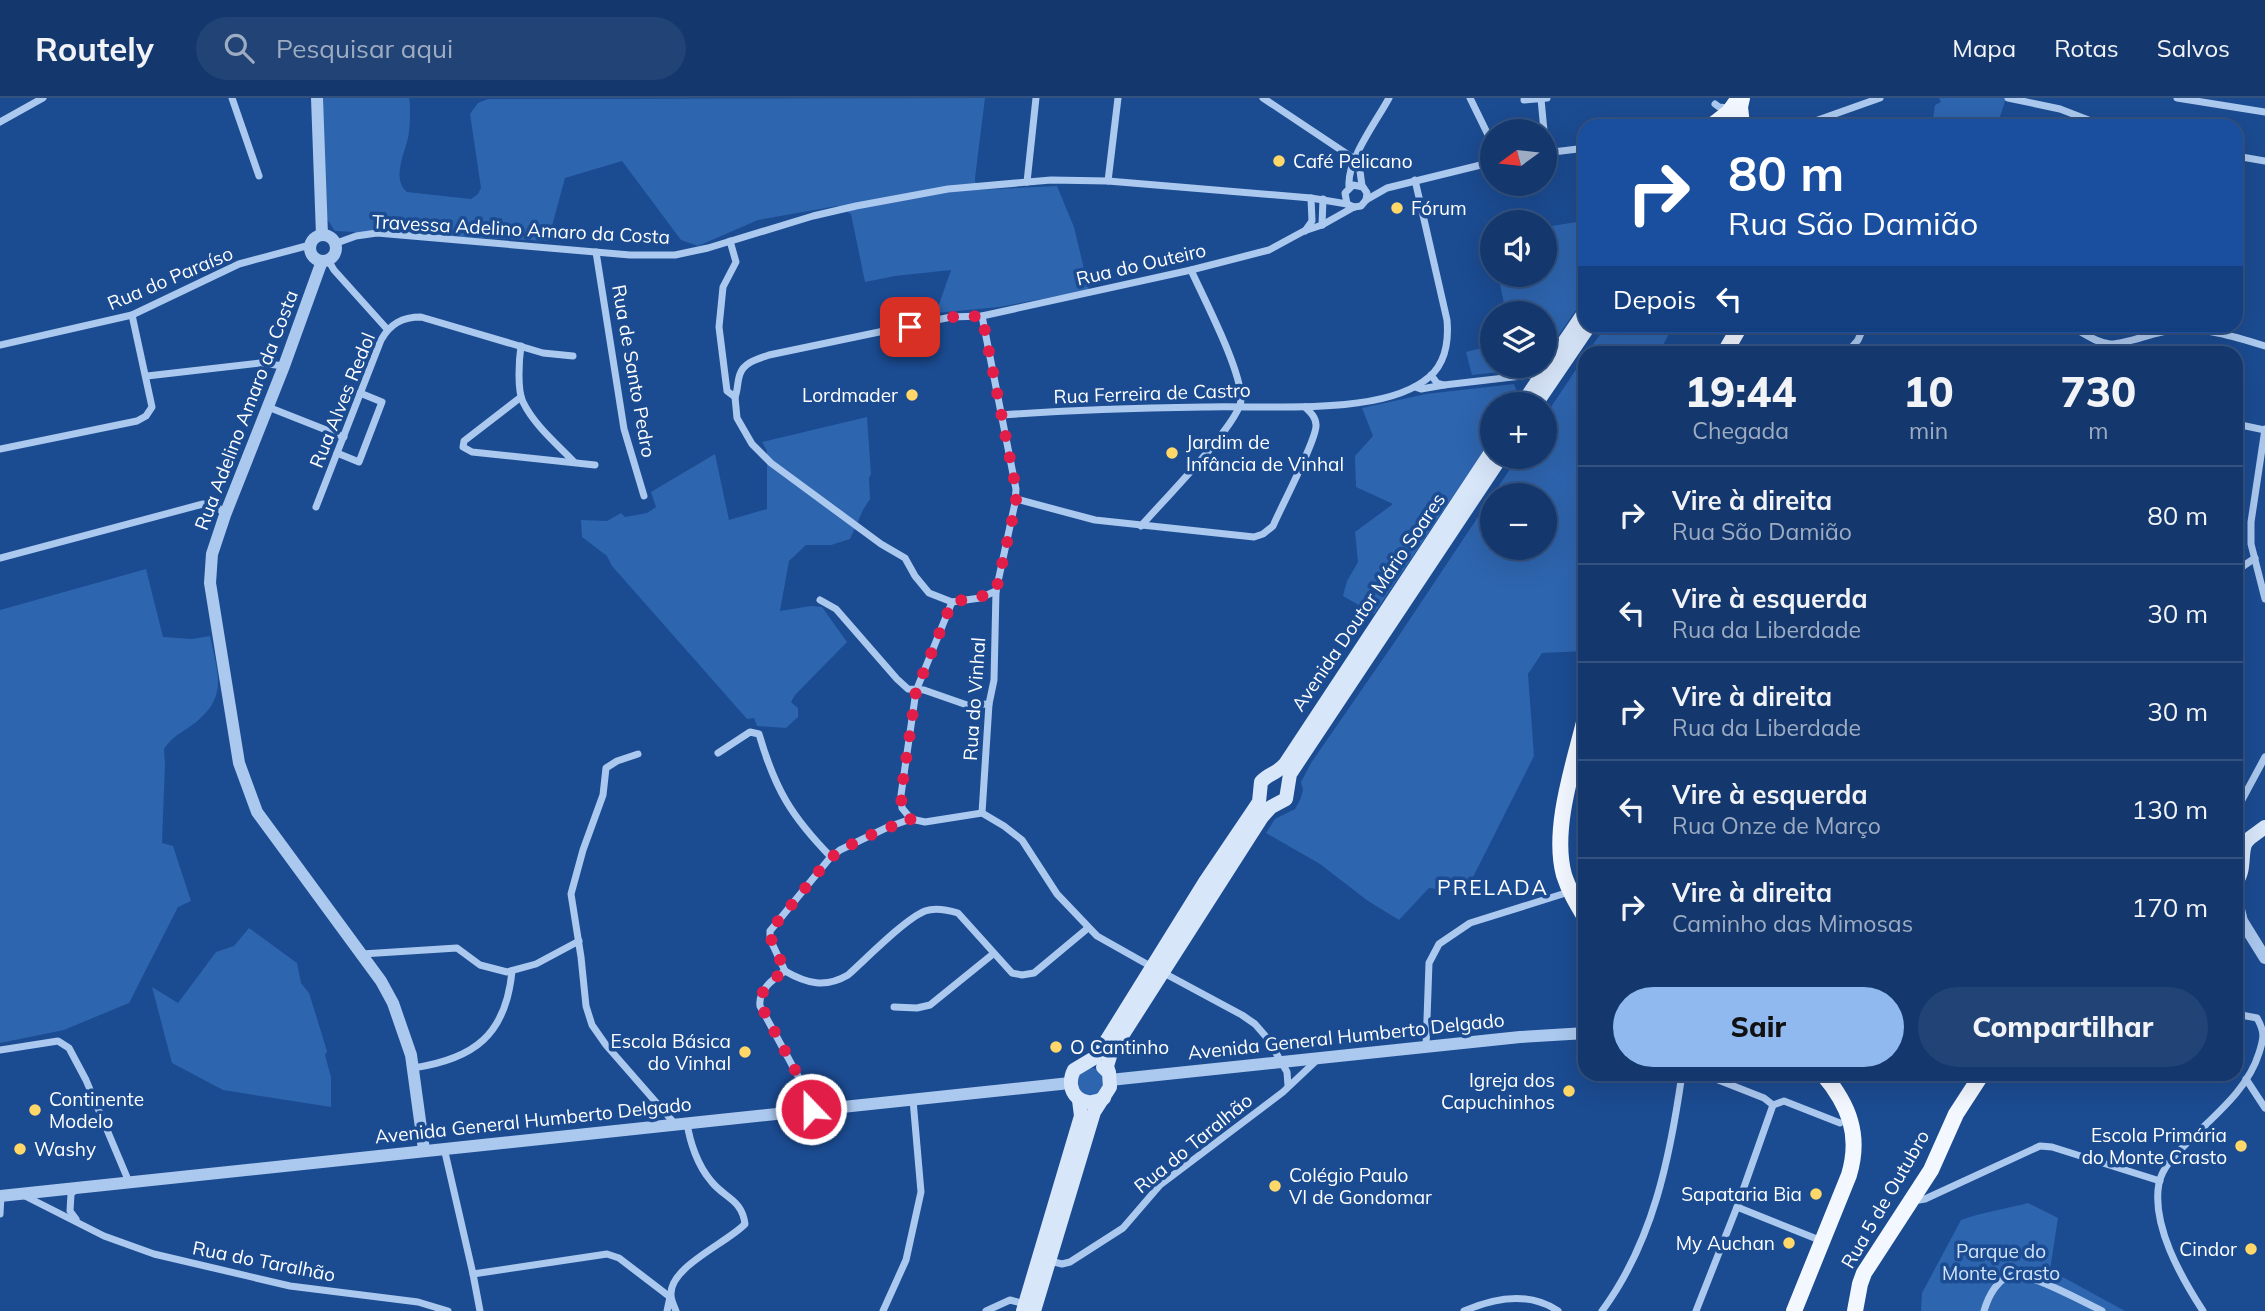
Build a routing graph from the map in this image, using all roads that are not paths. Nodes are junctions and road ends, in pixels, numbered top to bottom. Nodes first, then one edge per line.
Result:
1 (43, 98) edge
2 (232, 98) edge
3 (317, 98) edge
4 (1036, 98) edge
5 (1118, 98) edge
6 (1263, 98) edge
7 (1389, 98) edge
8 (1470, 98) edge
9 (1547, 98) edge
10 (1880, 98) edge
11 (2008, 98) edge
12 (2177, 98) edge
13 (1541, 99) edge
14 (1740, 99) edge
15 (1524, 100) dead end
16 (2265, 112) edge
17 (1718, 113) edge
18 (1480, 119) edge
19 (1543, 119) edge
20 (1735, 119) edge
21 (1741, 119) edge
22 (1822, 119) edge
23 (2085, 119) edge
24 (0, 122) edge
25 (1578, 149) edge
26 (1558, 152) edge
27 (2243, 157) edge
28 (1356, 160) junction
29 (2265, 161) edge
30 (1480, 165) edge
31 (259, 176) dead end
32 (1415, 180) junction
33 (1108, 181) junction
34 (1027, 182) junction
35 (1363, 187) junction
36 (1387, 188) junction
37 (1347, 190) junction
38 (1311, 198) junction
39 (1326, 200) junction
40 (1366, 201) junction
41 (1351, 205) junction
42 (1322, 225) junction
43 (1304, 231) junction
44 (322, 235) junction
45 (730, 241) junction
46 (334, 244) junction
47 (310, 245) junction
48 (596, 252) junction
49 (325, 261) junction
50 (1191, 270) junction
51 (132, 315) junction
52 (982, 316) junction
53 (1578, 322) edge
54 (387, 329) junction
55 (1583, 333) edge
56 (2082, 333) edge
57 (2155, 333) edge
58 (2214, 333) edge
59 (0, 345) edge
60 (521, 346) junction
61 (2265, 346) edge
62 (1557, 352) edge
63 (573, 356) dead end
64 (284, 366) junction
65 (1431, 375) junction
66 (147, 376) junction
67 (1504, 378) edge
68 (1514, 378) edge
69 (1444, 385) junction
70 (1415, 387) junction
71 (1526, 392) edge
72 (1536, 392) edge
73 (360, 393) junction
74 (521, 397) junction
75 (735, 397) junction
76 (1240, 406) junction
77 (268, 407) junction
78 (1304, 407) junction
79 (1002, 415) junction
80 (2243, 425) edge
81 (2265, 430) edge
82 (344, 437) junction
83 (0, 449) edge
84 (337, 453) junction
85 (574, 462) junction
86 (595, 465) dead end
87 (1480, 469) edge
88 (1493, 469) edge
89 (644, 496) dead end
90 (1016, 499) junction
91 (316, 507) dead end
92 (225, 515) junction
93 (1141, 526) junction
94 (0, 558) edge
95 (2255, 558) junction
96 (2243, 566) edge
97 (996, 591) junction
98 (2265, 599) edge
99 (820, 600) dead end
100 (952, 602) junction
101 (916, 691) junction
102 (989, 704) junction
103 (1578, 748) edge
104 (718, 753) dead end
105 (638, 754) dead end
106 (2265, 757) edge
107 (1273, 775) junction
108 (1288, 785) junction
109 (1259, 791) junction
110 (2243, 798) edge
111 (1278, 804) junction
112 (982, 813) junction
113 (911, 820) junction
114 (2265, 827) edge
115 (2243, 845) edge
116 (831, 857) junction
117 (1570, 892) junction
118 (1578, 906) edge
119 (2243, 922) edge
120 (1088, 928) junction
121 (579, 941) junction
122 (362, 954) junction
123 (993, 954) junction
124 (2265, 958) edge
125 (1157, 969) junction
126 (512, 971) junction
127 (785, 971) junction
128 (894, 1007) dead end
129 (2243, 1015) edge
130 (1578, 1033) edge
131 (1426, 1047) junction
132 (0, 1050) edge
133 (1317, 1059) junction
134 (1282, 1062) junction
135 (1085, 1063) junction
136 (413, 1068) junction
137 (1110, 1077) junction
138 (2246, 1079) junction
139 (1681, 1081) edge
140 (1721, 1081) edge
141 (1829, 1081) edge
142 (1977, 1081) edge
143 (1070, 1083) junction
144 (1288, 1087) junction
145 (1104, 1098) junction
146 (913, 1100) junction
147 (1079, 1100) junction
148 (1773, 1105) junction
149 (2265, 1108) edge
150 (811, 1109) junction
151 (1840, 1123) dead end
152 (681, 1124) junction
153 (444, 1148) junction
154 (424, 1150) junction
155 (2160, 1181) junction
156 (129, 1182) junction
157 (78, 1188) junction
158 (21, 1194) junction
159 (0, 1196) edge
160 (1912, 1201) junction
161 (1737, 1207) junction
162 (0, 1214) edge
163 (79, 1222) junction
164 (1822, 1241) junction
165 (1049, 1261) junction
166 (473, 1274) junction
167 (670, 1297) junction
168 (1028, 1309) edge
169 (448, 1311) edge
170 (480, 1311) edge
171 (667, 1311) edge
172 (676, 1311) edge
173 (883, 1311) edge
174 (986, 1311) edge
175 (1464, 1311) edge
176 (1558, 1311) edge
177 (1602, 1311) edge
178 (1696, 1311) edge
179 (1794, 1311) edge
180 (1855, 1311) edge
181 (1984, 1311) edge
182 (2102, 1311) edge
183 (2203, 1311) edge

1 - 24 street
2 - 31 street
3 - 44 street
4 - 34 street
5 - 33 street
6 - 28 street
7 - 28 street
8 - 18 street
9 - 13 street
10 - 22 street
11 - 23 street
12 - 16 street
13 - 15 street
13 - 19 street
14 - 17 main road
14 - 21 main road
17 - 20 main road
25 - 26 street
27 - 29 street
28 - 35 street
28 - 37 street
30 - 32 street
32 - 36 street
32 - 65 street
33 - 34 street, Travessa Adelino Amaro da Costa
33 - 38 street, Travessa Adelino Amaro da Costa
34 - 45 street, Travessa Adelino Amaro da Costa
35 - 36 street
35 - 37 street, Travessa Adelino Amaro da Costa
35 - 40 street
36 - 40 street
37 - 39 street, Travessa Adelino Amaro da Costa
37 - 41 street
38 - 39 street, Travessa Adelino Amaro da Costa
38 - 43 street
39 - 41 street, Travessa Adelino Amaro da Costa
39 - 42 street
40 - 41 street
41 - 42 street, Rua do Outeiro
42 - 43 street, Rua do Outeiro
43 - 50 street, Rua do Outeiro
44 - 46 street
44 - 47 street
45 - 48 street, Travessa Adelino Amaro da Costa
45 - 75 street
46 - 48 street, Travessa Adelino Amaro da Costa
46 - 49 street
47 - 49 street
47 - 51 street, Rua do Paraíso
48 - 89 street, Rua de Santo Pedro
49 - 54 street
49 - 64 street, Rua Adelino Amaro da Costa
50 - 52 street, Rua do Outeiro
50 - 76 street
51 - 59 street, Rua do Paraíso
51 - 66 street
52 - 75 street, Rua do Outeiro
52 - 79 street, Rua do Vinhal
53 - 62 main road
54 - 60 street, Rua Alves Redol
54 - 73 street, Rua Alves Redol
55 - 72 main road
56 - 57 street
58 - 61 street
60 - 63 street, Rua Alves Redol
60 - 74 street
64 - 66 street
64 - 77 street, Rua Adelino Amaro da Costa
65 - 69 street
65 - 70 street
66 - 83 street
67 - 69 street
68 - 71 street
69 - 70 street
70 - 78 street, Rua Ferreira de Castro
73 - 82 street, Rua Alves Redol
73 - 84 street
74 - 85 street
74 - 85 street
75 - 100 street
76 - 78 street, Rua Ferreira de Castro
76 - 79 street, Rua Ferreira de Castro
76 - 93 street
77 - 82 street
77 - 92 street, Rua Adelino Amaro da Costa
78 - 93 street
79 - 90 street, Rua do Vinhal
80 - 81 street
81 - 95 street
82 - 84 street, Rua Alves Redol
84 - 91 street, Rua Alves Redol
85 - 86 street
87 - 107 main road, Avenida Doutor Mário Soares
88 - 108 main road, Avenida Doutor Mário Soares
90 - 93 street
90 - 97 street, Rua do Vinhal
92 - 94 street
92 - 122 street, Rua Adelino Amaro da Costa
95 - 96 street
95 - 98 street
97 - 100 street
97 - 102 street, Rua do Vinhal
99 - 101 street
100 - 101 street
101 - 102 street
101 - 113 street
102 - 112 street, Rua do Vinhal
103 - 117 main road
104 - 116 street
105 - 121 street
106 - 110 street
107 - 108 main road
107 - 109 main road, Avenida Doutor Mário Soares
108 - 111 main road, Avenida Doutor Mário Soares
109 - 111 main road
109 - 125 main road, Avenida Doutor Mário Soares
111 - 125 main road, Avenida Doutor Mário Soares
112 - 113 street
112 - 120 street
113 - 116 street
114 - 115 main road
116 - 127 street
117 - 118 main road
117 - 131 street
119 - 124 street
120 - 123 street
120 - 125 street
121 - 126 street
121 - 152 street
122 - 126 street
122 - 136 street, Rua Adelino Amaro da Costa
123 - 127 street
123 - 128 street
125 - 134 street
125 - 135 main road, Avenida Doutor Mário Soares
125 - 137 main road, Avenida Doutor Mário Soares
126 - 136 street
127 - 150 street
129 - 138 street
130 - 131 street, Avenida General Humberto Delgado
131 - 133 street, Avenida General Humberto Delgado
132 - 156 street
133 - 134 street, Avenida General Humberto Delgado
133 - 144 street, Rua do Taralhão
134 - 137 street, Avenida General Humberto Delgado
134 - 144 street
135 - 137 main road
135 - 143 main road
136 - 154 street, Rua Adelino Amaro da Costa
137 - 145 main road
138 - 149 street
138 - 155 street
139 - 177 street
140 - 148 street
141 - 164 main road
142 - 160 main road, Rua 5 de Outubro
143 - 146 street, Avenida General Humberto Delgado
143 - 147 main road
144 - 165 street, Rua do Taralhão
145 - 147 main road
145 - 165 main road
146 - 150 street, Avenida General Humberto Delgado
146 - 173 street
147 - 168 main road
148 - 151 street
148 - 161 street
150 - 152 street, Avenida General Humberto Delgado
152 - 153 street, Avenida General Humberto Delgado
152 - 167 street
153 - 154 street, Avenida General Humberto Delgado
153 - 166 street
154 - 156 street, Avenida General Humberto Delgado
155 - 160 street
155 - 183 street
156 - 157 street, Avenida General Humberto Delgado
157 - 158 street, Avenida General Humberto Delgado
157 - 163 street
158 - 159 street, Avenida General Humberto Delgado
158 - 163 street, Rua do Taralhão
159 - 162 street
160 - 180 main road, Rua 5 de Outubro
161 - 164 street
161 - 178 street
163 - 169 street, Rua do Taralhão
164 - 179 main road
165 - 168 main road
166 - 167 street
166 - 170 street
167 - 171 street
167 - 172 street
168 - 174 street
175 - 176 street
181 - 182 street

